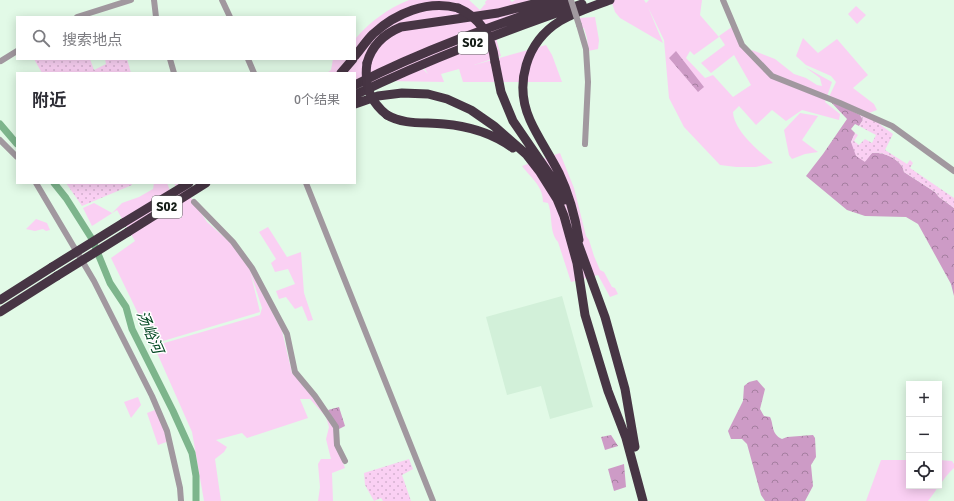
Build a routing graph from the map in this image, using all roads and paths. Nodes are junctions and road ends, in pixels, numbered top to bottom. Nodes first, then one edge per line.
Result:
1 (131, 0) edge
2 (154, 0) edge
3 (222, 0) edge
4 (549, 0) edge
5 (568, 0) edge
6 (571, 0) edge
7 (595, 0) edge
8 (610, 0) edge
9 (723, 0) edge
10 (80, 16) edge
11 (156, 16) edge
12 (230, 16) edge
13 (16, 52) edge
14 (356, 55) edge
15 (170, 60) edge
16 (248, 60) edge
17 (352, 60) edge
18 (1, 61) dead end
19 (174, 72) edge
20 (254, 72) edge
21 (342, 72) edge
22 (356, 84) edge
23 (356, 95) edge
24 (356, 104) edge
25 (0, 140) edge
26 (585, 144) dead end
27 (16, 156) edge
28 (954, 171) edge
29 (540, 172) junction
30 (37, 184) edge
31 (187, 184) edge
32 (204, 184) edge
33 (306, 184) edge
34 (194, 202) dead end
35 (581, 253) junction
36 (0, 300) edge
37 (0, 312) edge
38 (345, 461) dead end
39 (181, 501) edge
40 (433, 501) edge
41 (643, 501) edge
42 (649, 501) edge

1 - 10 street
2 - 11 street
3 - 12 street
4 - 29 highway, bridge
5 - 22 highway, S02
6 - 26 street, bridge
7 - 23 highway, S02
8 - 35 highway
9 - 28 street
13 - 18 street
14 - 35 highway, bridge
15 - 19 street
16 - 20 street
17 - 21 highway
24 - 29 highway
25 - 27 street
29 - 41 highway
30 - 39 street
31 - 36 highway, S02, bridge
32 - 37 highway, S02, bridge
33 - 40 street
34 - 38 street
35 - 42 highway

